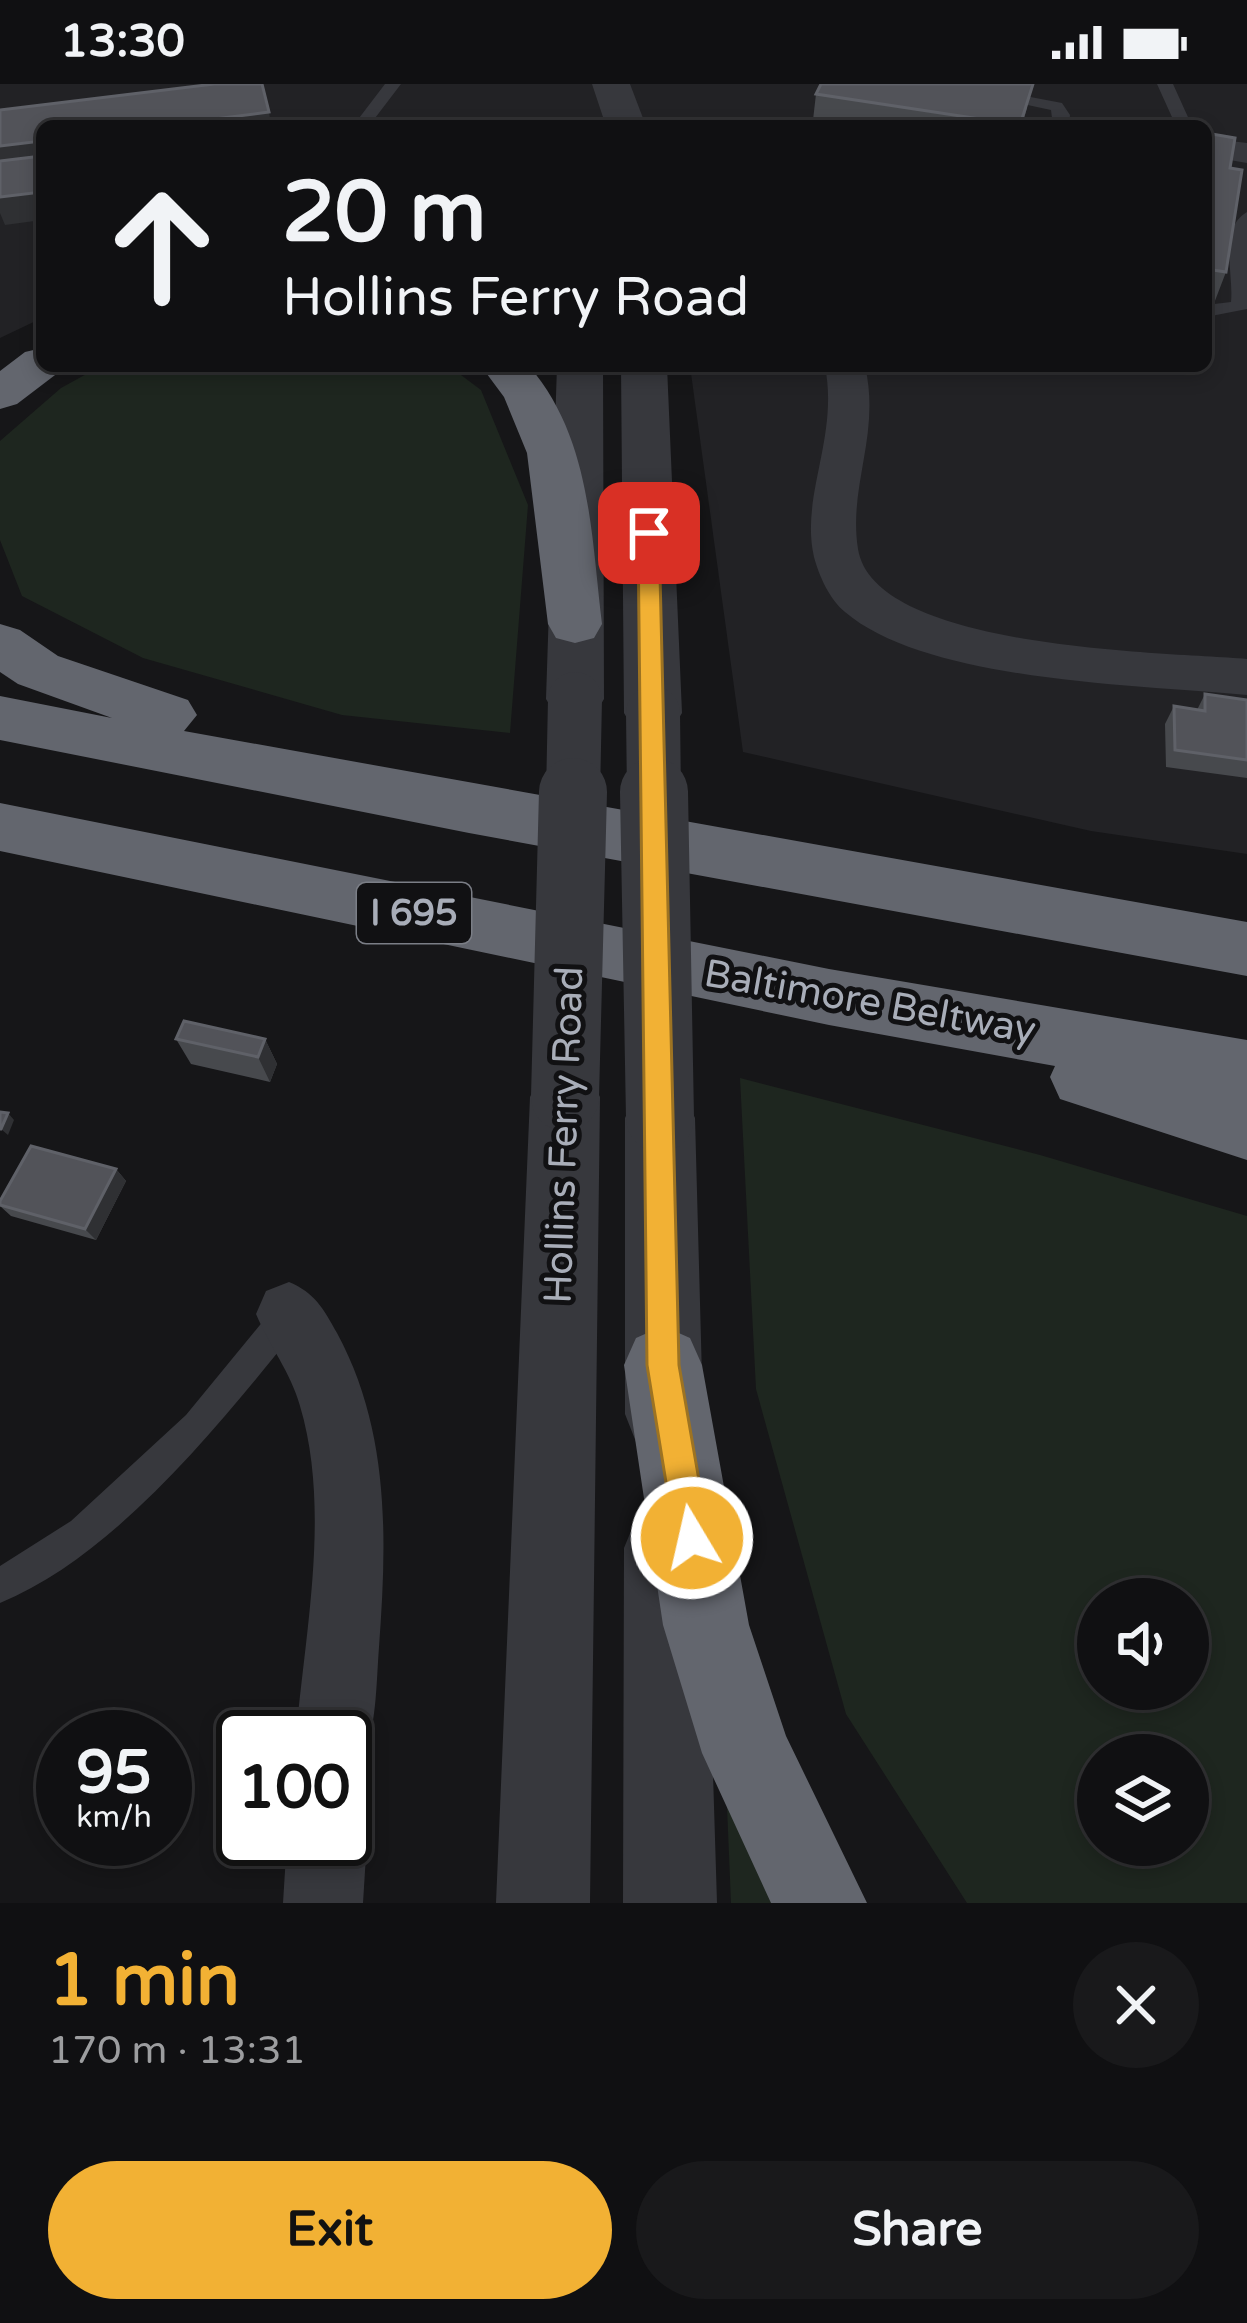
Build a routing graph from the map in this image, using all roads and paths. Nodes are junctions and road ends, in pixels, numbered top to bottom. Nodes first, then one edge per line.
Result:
1 (393, 84) edge
2 (596, 84) edge
3 (611, 84) edge
4 (938, 84) edge
5 (1165, 84) edge
6 (366, 120) edge
7 (588, 120) edge
8 (624, 120) edge
9 (1061, 120) edge
10 (1188, 120) edge
11 (1212, 143) edge
12 (1247, 153) edge
13 (1247, 217) edge
14 (1212, 310) edge
15 (36, 333) edge
16 (0, 353) edge
17 (36, 367) edge
18 (509, 372) edge
19 (580, 372) edge
20 (644, 372) edge
21 (846, 372) edge
22 (0, 394) edge
23 (575, 624) junction
24 (0, 644) edge
25 (1247, 677) edge
26 (0, 718) edge
27 (469, 809) junction
28 (0, 827) edge
29 (1247, 949) edge
30 (829, 997) junction
31 (1247, 1070) edge
32 (1247, 1128) edge
33 (289, 1314) joint
34 (663, 1365) junction
35 (0, 1586) edge
36 (335, 1710) edge
37 (325, 1866) edge
38 (323, 1903) edge
39 (543, 1903) edge
40 (670, 1903) edge
41 (820, 1903) edge

1 - 6 lane
2 - 7 street
3 - 8 street
4 - 9 lane
5 - 10 lane
11 - 12 street
13 - 14 lane
15 - 16 highway
17 - 22 highway
18 - 23 highway
19 - 23 street, Hollins Ferry Road
20 - 34 street, bridge
21 - 25 street
23 - 39 street, Hollins Ferry Road, bridge
24 - 27 highway
26 - 27 highway
27 - 29 highway
28 - 30 highway, Baltimore Beltway / I 695
30 - 31 highway, Baltimore Beltway / I 695
30 - 32 highway
33 - 35 lane
33 - 36 street
34 - 40 street
34 - 41 highway
37 - 38 street

